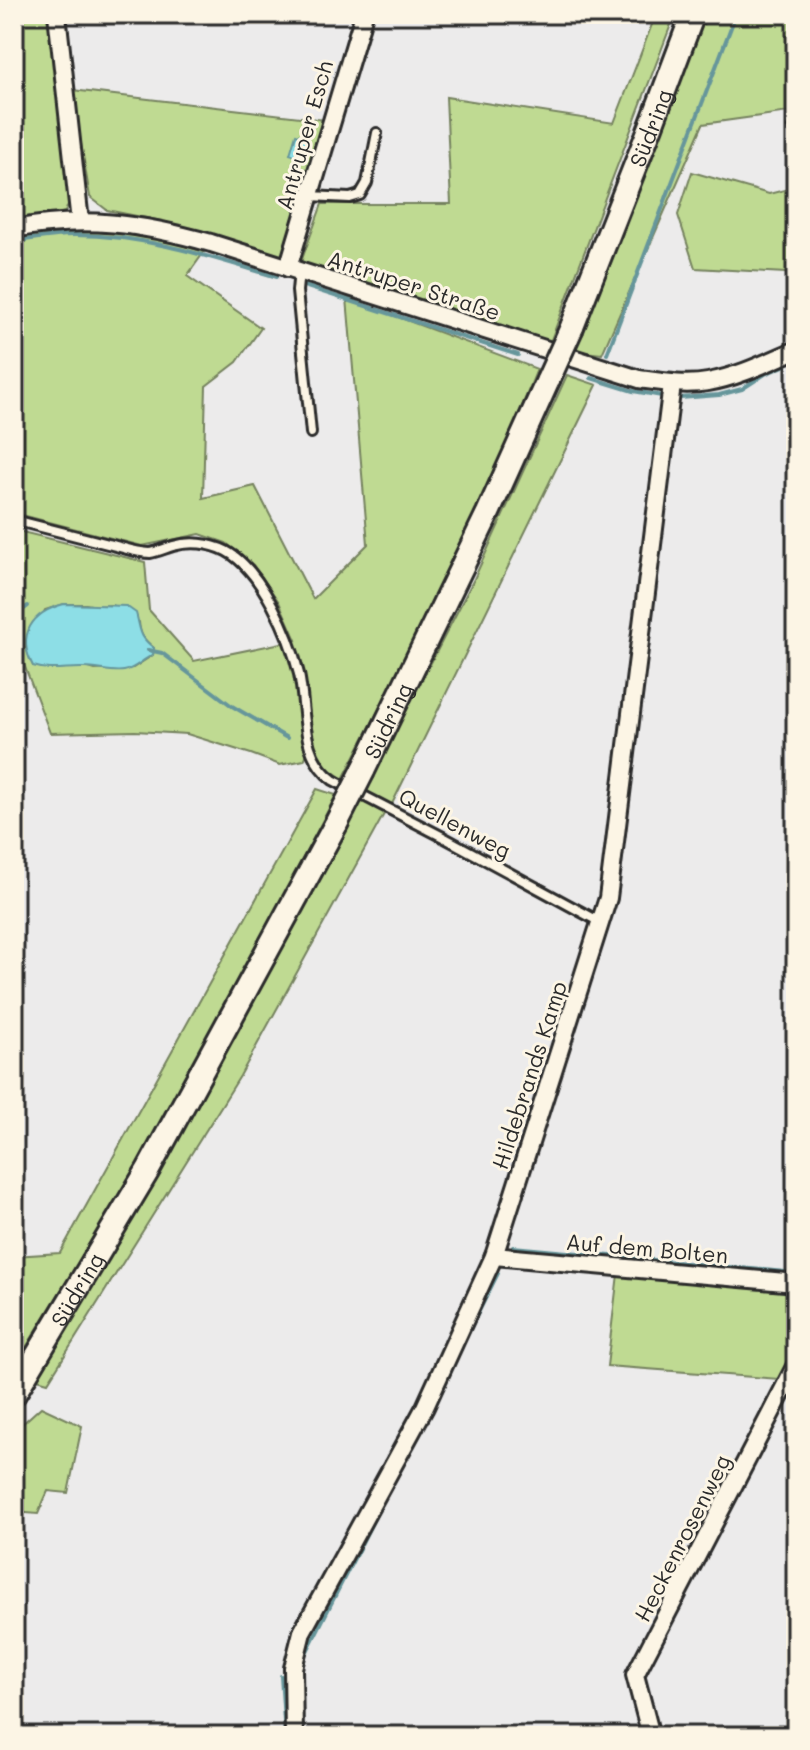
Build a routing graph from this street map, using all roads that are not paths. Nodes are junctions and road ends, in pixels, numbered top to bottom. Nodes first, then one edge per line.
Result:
1 (57, 14) edge
2 (364, 14) edge
3 (693, 14) edge
4 (377, 133) dead end
5 (309, 196) junction
6 (80, 222) junction
7 (14, 229) edge
8 (294, 270) junction
9 (796, 350) edge
10 (672, 384) junction
11 (311, 433) dead end
12 (14, 520) edge
13 (600, 922) junction
14 (494, 1256) junction
15 (796, 1283) edge
16 (796, 1365) edge
17 (14, 1394) edge
18 (294, 1736) edge
19 (651, 1736) edge

1 - 6 street
2 - 5 street, Antruper Esch
3 - 17 main road, Südring, bridge
4 - 5 lane
5 - 8 street, Antruper Esch
6 - 7 street, Antruper Straße
6 - 8 street, Antruper Straße
8 - 10 street, Antruper Straße
8 - 11 lane
9 - 10 street, Antruper Straße
10 - 13 street, Hildebrands Kamp
12 - 13 lane, Quellenweg
13 - 14 street, Hildebrands Kamp
14 - 15 street, Auf dem Bolten
14 - 18 street, Hildebrands Kamp
16 - 19 street, Heckenrosenweg

